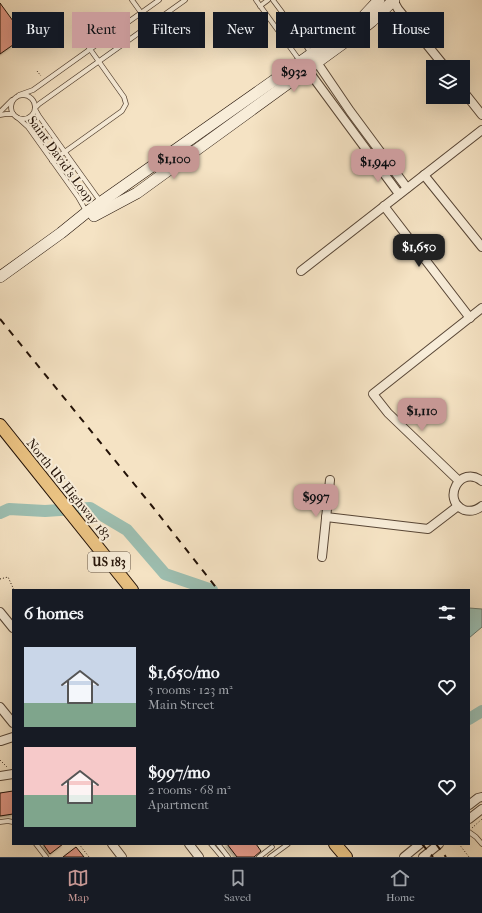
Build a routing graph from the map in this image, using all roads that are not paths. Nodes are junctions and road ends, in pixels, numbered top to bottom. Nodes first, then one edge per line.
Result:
1 (132, 0) edge
2 (159, 0) edge
3 (185, 0) edge
4 (256, 0) edge
5 (268, 0) edge
6 (274, 0) edge
7 (379, 0) edge
8 (393, 0) edge
9 (260, 6) junction
10 (141, 12) joint
11 (168, 12) edge
12 (138, 14) edge
13 (138, 34) edge
14 (90, 49) junction
15 (314, 58) junction
16 (439, 60) edge
17 (99, 62) junction
18 (304, 66) junction
19 (19, 95) junction
20 (12, 100) junction
21 (470, 100) edge
22 (35, 109) junction
23 (0, 112) edge
24 (13, 114) junction
25 (0, 115) edge
26 (482, 115) edge
27 (18, 118) junction
28 (482, 130) edge
29 (65, 152) junction
30 (52, 161) junction
31 (424, 175) junction
32 (407, 188) junction
33 (399, 194) junction
34 (101, 203) junction
35 (384, 206) junction
36 (87, 212) junction
37 (61, 233) junction
38 (482, 247) edge
39 (301, 271) dead end
40 (0, 277) edge
41 (482, 308) edge
42 (470, 318) junction
43 (0, 425) edge
44 (330, 480) dead end
45 (459, 481) junction
46 (482, 481) edge
47 (458, 506) junction
48 (482, 507) edge
49 (326, 517) junction
50 (322, 557) dead end
51 (131, 589) edge
52 (0, 612) edge
53 (12, 627) edge
54 (0, 707) edge
55 (12, 722) edge
56 (12, 737) edge
57 (1, 741) edge
58 (12, 774) edge
59 (0, 776) edge
60 (482, 797) edge
61 (470, 804) edge
62 (482, 809) edge
63 (470, 818) edge
64 (0, 822) edge
65 (12, 822) edge
66 (470, 830) edge
67 (482, 844) edge
68 (37, 845) edge
69 (113, 845) edge
70 (190, 845) edge
71 (212, 845) edge
72 (219, 845) edge
73 (271, 845) edge
74 (287, 845) edge
75 (336, 845) edge
76 (419, 845) edge
77 (438, 845) edge
78 (277, 853) junction
79 (46, 857) edge
80 (122, 857) edge
81 (199, 857) edge
82 (222, 857) edge
83 (228, 857) edge
84 (259, 857) edge
85 (270, 857) edge
86 (346, 857) edge
87 (404, 857) edge
88 (423, 857) edge

1 - 10 lane
2 - 10 lane
3 - 11 lane, Saint David's Loop
4 - 9 lane
5 - 9 lane
6 - 15 lane
7 - 15 street
8 - 15 street
8 - 16 street
9 - 18 lane
12 - 14 lane
13 - 17 lane, Saint David's Loop
14 - 17 lane
14 - 19 lane
15 - 18 street
15 - 32 street
17 - 22 lane, Saint David's Loop
17 - 29 lane
18 - 33 street
18 - 34 street
18 - 37 street
19 - 20 lane
19 - 22 lane
20 - 23 lane
20 - 24 lane
21 - 26 street
22 - 27 lane
22 - 29 lane, Saint David's Loop
24 - 25 lane
24 - 27 lane
27 - 30 lane, Saint David's Loop
28 - 31 street
29 - 30 lane
29 - 34 lane, Saint David's Loop
30 - 36 lane, Saint David's Loop
31 - 32 street
31 - 38 street
32 - 33 street
33 - 35 street
34 - 36 street
35 - 39 street
35 - 42 street
36 - 37 street
37 - 40 street
41 - 42 street
42 - 45 street
43 - 51 main road, North US Highway 183 / US 183
44 - 49 street
45 - 46 street
45 - 47 street
47 - 48 street
47 - 49 street
49 - 50 street
52 - 53 street
54 - 55 street
56 - 57 street
58 - 59 street
60 - 61 street
62 - 63 street
64 - 65 lane
66 - 67 lane
68 - 79 lane
69 - 80 street
70 - 81 street
71 - 82 lane
72 - 83 lane
73 - 78 lane
73 - 84 lane
74 - 78 lane
75 - 86 main road
76 - 87 street
77 - 88 street
78 - 85 lane

